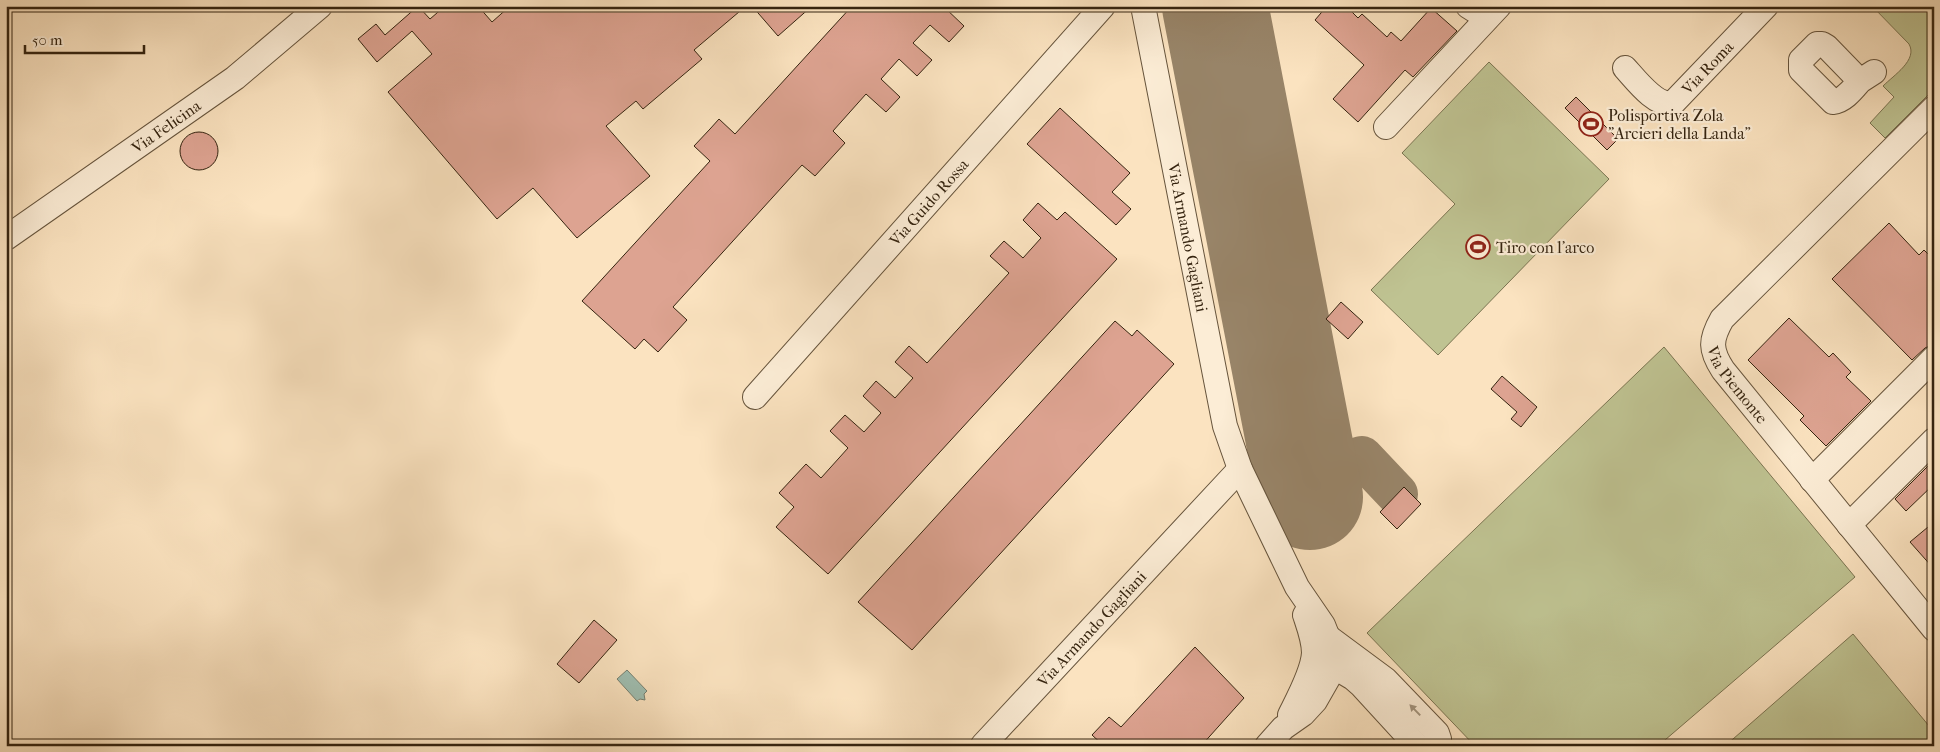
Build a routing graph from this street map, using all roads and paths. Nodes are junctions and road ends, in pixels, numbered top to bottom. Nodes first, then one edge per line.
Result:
1 (320, 6) edge
2 (1103, 6) edge
3 (1143, 6) edge
4 (1766, 6) edge
5 (1485, 10) edge
6 (1624, 68) dead end
7 (1933, 109) edge
8 (1386, 127) dead end
9 (6, 238) edge
10 (1934, 358) edge
11 (755, 397) dead end
12 (1934, 440) edge
13 (1240, 469) junction
14 (1812, 480) junction
15 (1849, 525) junction
16 (1934, 629) edge
17 (1325, 653) junction
18 (983, 745) edge
19 (1267, 746) edge
20 (1417, 746) edge
21 (1432, 746) edge

1 - 9 street, Via Felicina
2 - 11 street, Via Guido Rossa
3 - 13 street, Via Armando Gagliani
4 - 6 street, Via Roma
5 - 8 street
7 - 14 street, Via Piemonte
10 - 14 street
12 - 15 street
13 - 17 street, Via Armando Gagliani
13 - 18 street, Via Armando Gagliani
14 - 15 street, Via Piemonte
15 - 16 street, Via Piemonte
17 - 19 street, Via Armando Gagliani
17 - 20 street
21 -> 17 street

